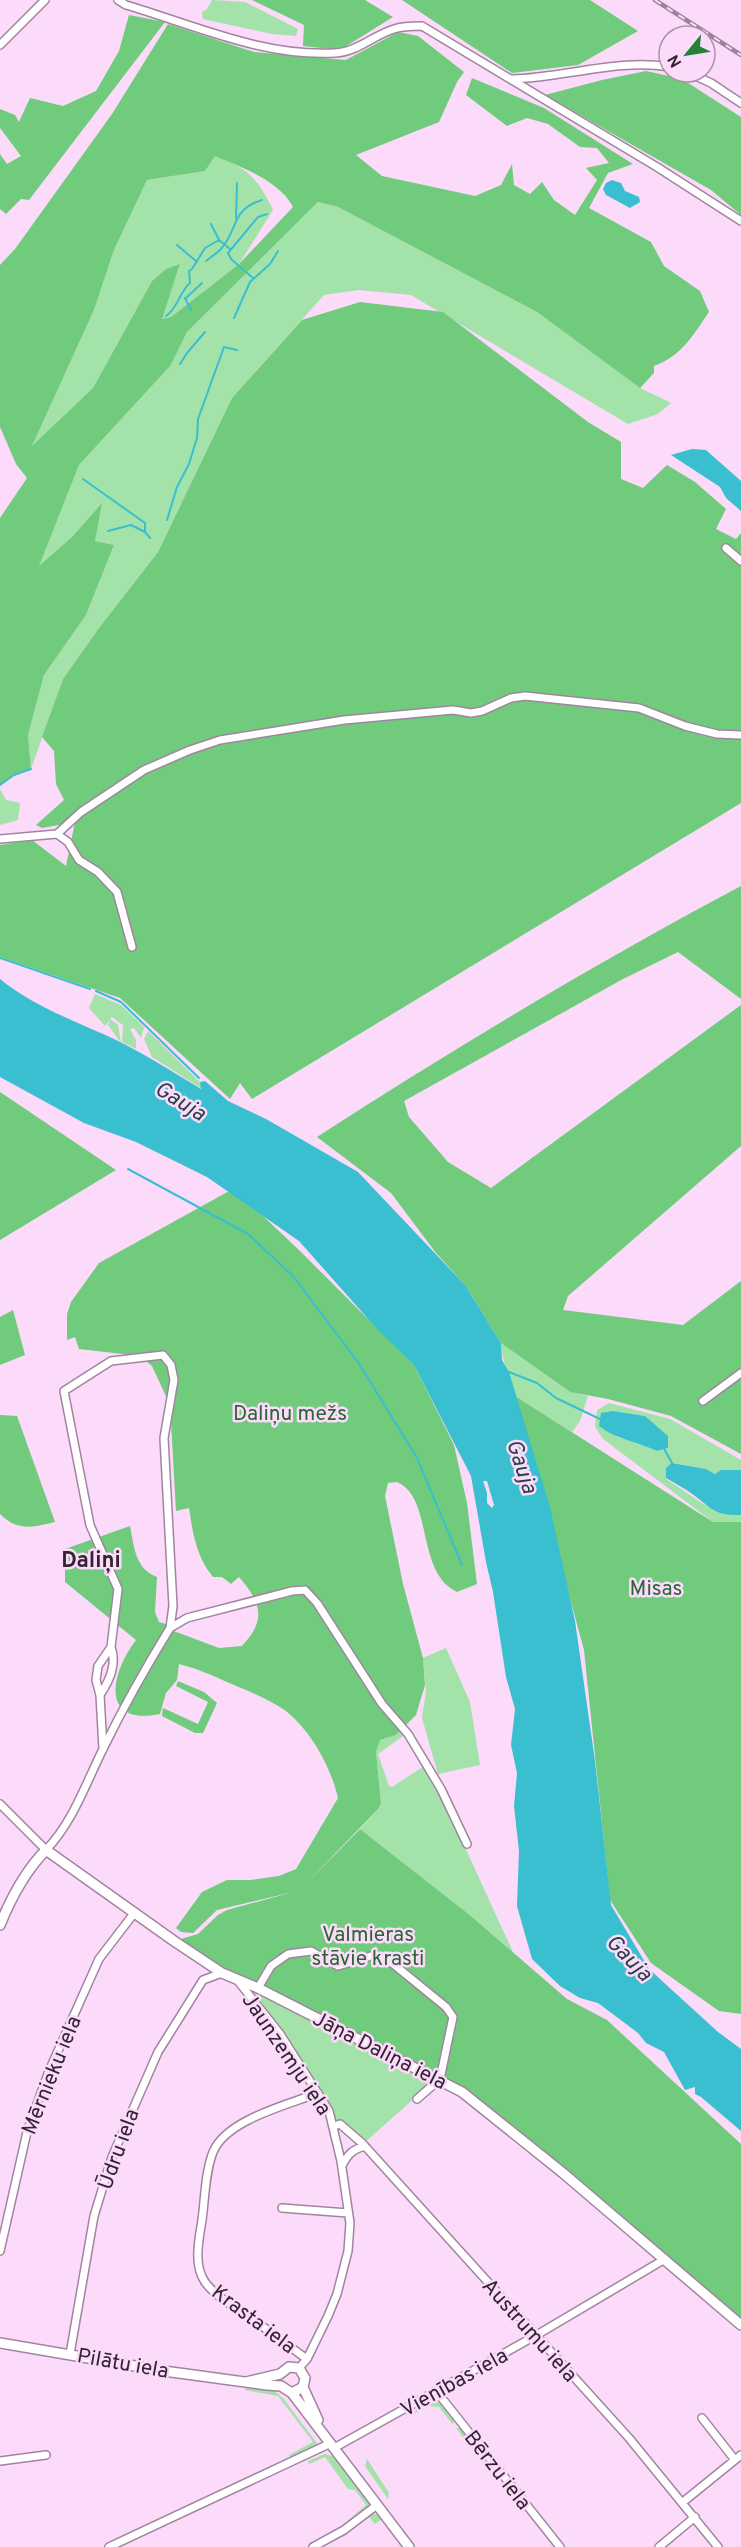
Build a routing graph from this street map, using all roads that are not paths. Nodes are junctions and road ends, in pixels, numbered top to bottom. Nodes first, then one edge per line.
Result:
1 (45, 0) edge
2 (118, 0) edge
3 (0, 45) edge
4 (657, 66) edge
5 (512, 79) junction
6 (712, 84) edge
7 (741, 103) edge
8 (741, 222) edge
9 (726, 548) dead end
10 (741, 561) edge
11 (741, 735) edge
12 (69, 823) junction
13 (57, 834) junction
14 (0, 839) edge
15 (68, 842) junction
16 (132, 947) dead end
17 (741, 1373) edge
18 (703, 1401) dead end
19 (170, 1628) junction
20 (111, 1647) junction
21 (100, 1695) junction
22 (103, 1749) junction
23 (0, 1804) edge
24 (466, 1844) dead end
25 (46, 1850) junction
26 (135, 1912) junction
27 (0, 1924) edge
28 (222, 1973) junction
29 (238, 1981) junction
30 (258, 1988) junction
31 (440, 2079) junction
32 (318, 2093) junction
33 (417, 2099) dead end
34 (334, 2126) junction
35 (365, 2146) junction
36 (342, 2166) junction
37 (282, 2208) dead end
38 (348, 2213) junction
39 (0, 2251) edge
40 (665, 2259) junction
41 (741, 2325) edge
42 (535, 2336) junction
43 (0, 2343) edge
44 (70, 2354) junction
45 (307, 2359) junction
46 (299, 2368) junction
47 (280, 2374) junction
48 (246, 2382) junction
49 (281, 2386) junction
50 (303, 2386) junction
51 (291, 2392) junction
52 (437, 2392) junction
53 (702, 2418) dead end
54 (324, 2434) junction
55 (332, 2446) junction
56 (46, 2455) dead end
57 (738, 2457) edge
58 (0, 2461) edge
59 (683, 2502) junction
60 (377, 2505) junction
61 (695, 2517) junction
62 (109, 2547) edge
63 (313, 2547) edge
64 (410, 2547) edge
65 (560, 2547) edge
66 (659, 2547) edge
67 (718, 2547) edge

1 - 3 street
2 - 5 street
4 - 5 street
5 - 8 street
6 - 7 street
9 - 10 street
11 - 12 street
12 - 13 street
12 - 15 street
13 - 14 street
13 - 15 street
15 - 16 street
17 - 18 street
19 - 20 street
19 - 22 street
19 - 24 street
20 - 21 street
20 - 21 street
21 - 22 street
22 - 25 street
23 - 25 street, Jāņa Daliņa iela
25 - 26 street, Jāņa Daliņa iela
25 - 27 street
26 - 28 street, Jāņa Daliņa iela
26 - 39 street, Mērnieku iela
28 - 29 street, Jāņa Daliņa iela
28 - 44 street, Ūdru iela
29 - 30 street, Jāņa Daliņa iela
29 - 32 street, Jaunzemju iela
30 - 31 street, Jāņa Daliņa iela
30 - 31 street
31 - 33 street
31 - 40 street, Jāņa Daliņa iela
32 - 34 street, Jaunzemju iela
32 - 45 street, Krasta iela
34 - 35 street, Austrumu iela
34 - 36 street, Jaunzemju iela
35 - 36 street
35 - 42 street, Austrumu iela
36 - 38 street, Jaunzemju iela
37 - 38 street
38 - 45 street, Jaunzemju iela
40 - 41 street, Jāņa Daliņa iela
40 - 42 street, Vienības iela
42 - 52 street, Vienības iela
42 - 59 street, Austrumu iela
43 - 44 street, Pilātu iela
44 - 48 street, Pilātu iela
45 - 46 street, Jaunzemju iela
46 - 47 street
46 - 50 street
47 - 48 street
47 - 49 street
48 - 49 street, Pilātu iela
49 - 51 street
50 - 51 street
50 - 54 street
51 - 54 street
52 - 55 street, Vienības iela
52 - 65 street, Bērzu iela
53 - 57 street
54 - 55 street
55 - 60 street
55 - 62 street, Vienības iela
56 - 58 street
57 - 59 street
59 - 61 street, Austrumu iela
60 - 63 street
60 - 64 street
61 - 66 street
61 - 67 street, Austrumu iela

